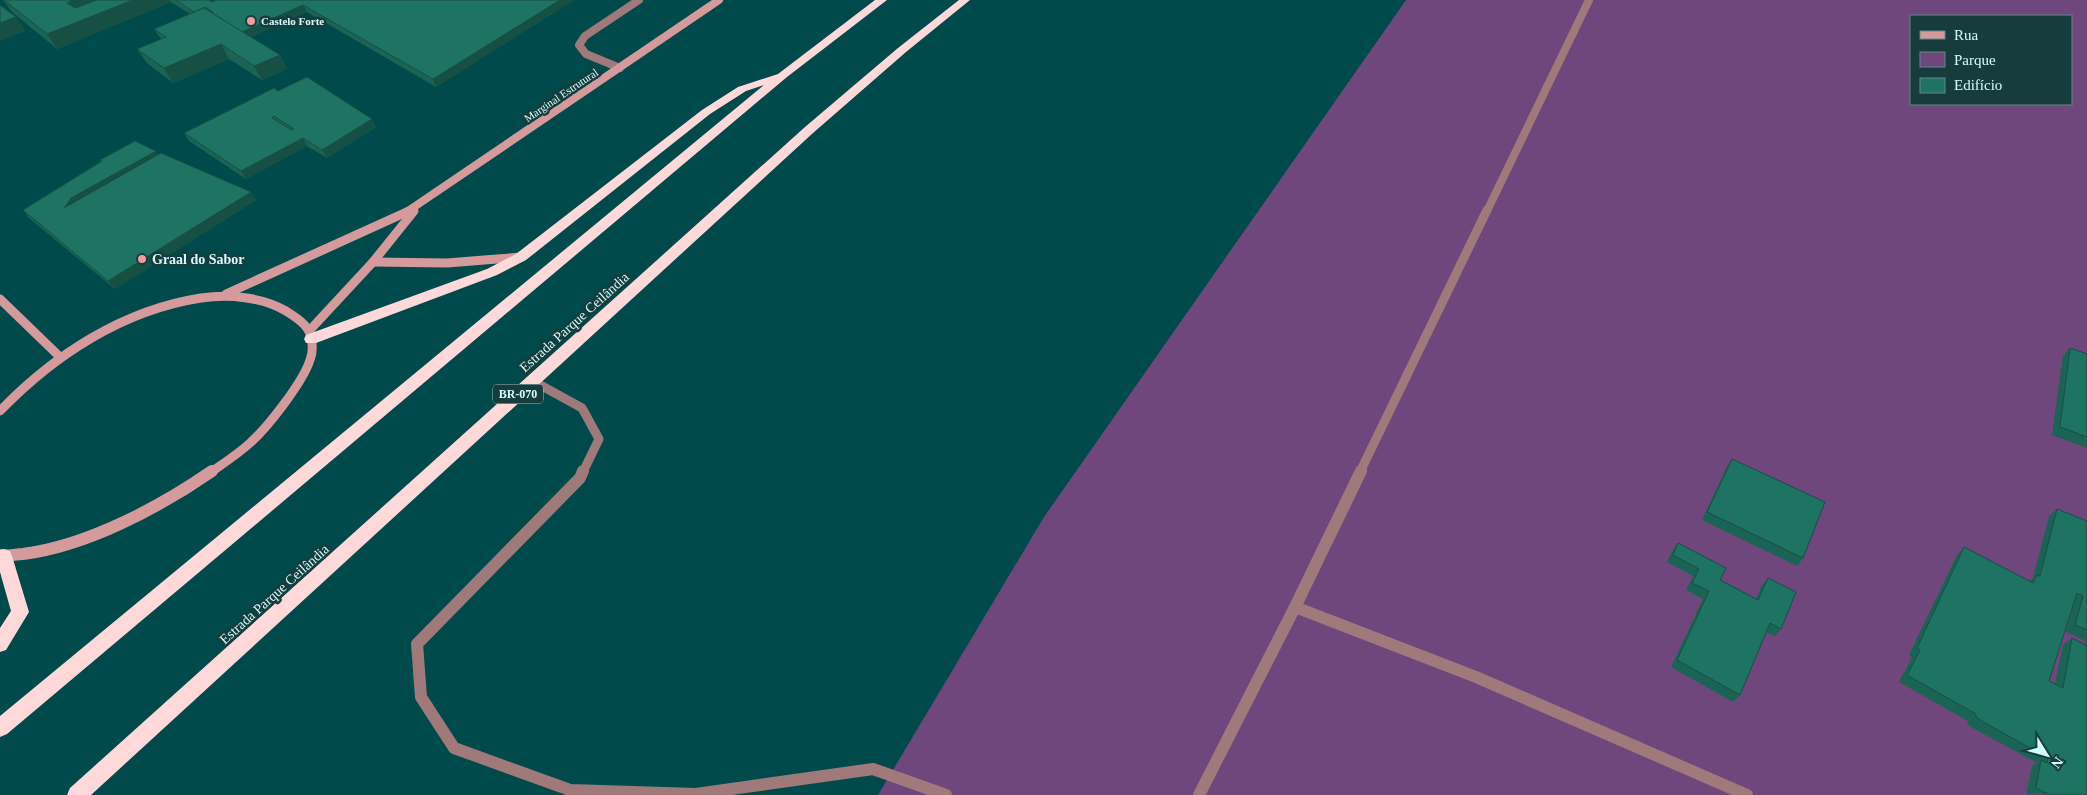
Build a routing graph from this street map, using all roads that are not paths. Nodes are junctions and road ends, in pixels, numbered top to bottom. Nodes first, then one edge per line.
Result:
1 (639, 0) edge
2 (719, 0) edge
3 (882, 0) edge
4 (965, 0) edge
5 (1589, 0) edge
6 (620, 68) junction
7 (783, 75) junction
8 (416, 208) junction
9 (521, 257) junction
10 (373, 262) junction
11 (225, 295) junction
12 (0, 299) edge
13 (310, 335) junction
14 (60, 357) junction
15 (533, 380) junction
16 (0, 411) edge
17 (2, 556) edge
18 (1295, 607) junction
19 (0, 644) edge
20 (0, 728) edge
21 (568, 793) edge
22 (77, 795) edge
23 (946, 795) edge
24 (1199, 795) edge
25 (1747, 795) edge

1 - 6 street
2 - 6 street, Marginal Estrutural
3 - 7 highway
4 - 15 highway, Estrada Parque Ceilândia / BR-070
5 - 18 street
6 - 8 street, Marginal Estrutural
7 - 9 highway
7 - 20 highway
8 - 10 street, Marginal Estrutural
8 - 11 street, Marginal Estrutural
9 - 10 street
9 - 13 highway
10 - 13 street, Marginal Estrutural
11 - 13 street
11 - 14 street
12 - 14 street
13 - 17 street
14 - 16 street
15 - 21 street
15 - 22 highway, Estrada Parque Ceilândia / BR-070
17 - 19 highway
18 - 24 street
18 - 25 street
21 - 23 street

